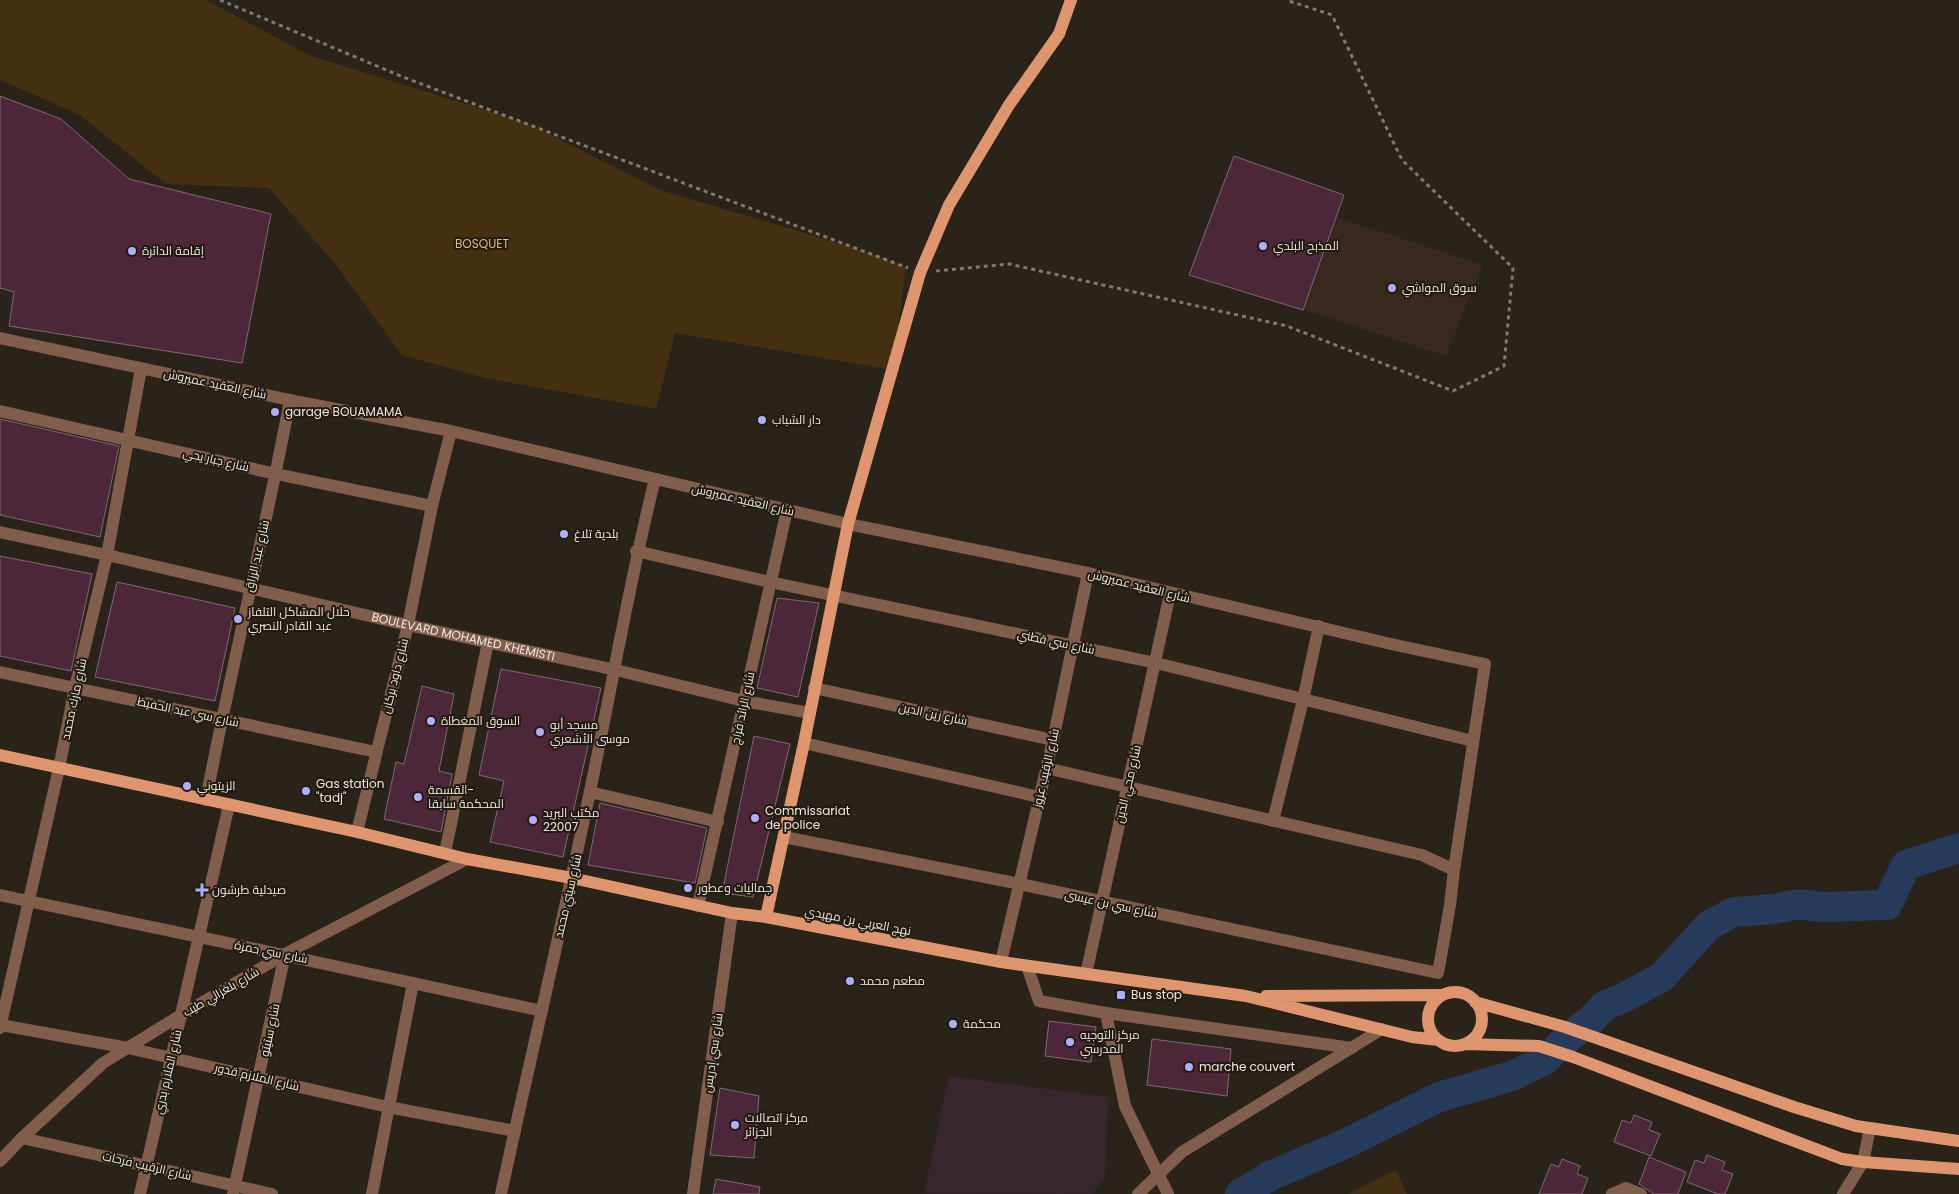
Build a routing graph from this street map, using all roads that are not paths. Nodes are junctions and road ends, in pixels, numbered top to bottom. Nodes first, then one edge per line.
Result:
1 (1071, 0) edge
2 (0, 338) edge
3 (141, 368) junction
4 (290, 400) junction
5 (0, 411) edge
6 (451, 431) junction
7 (127, 439) junction
8 (276, 474) junction
9 (655, 480) junction
10 (432, 506) junction
11 (788, 510) junction
12 (848, 524) junction
13 (0, 532) edge
14 (636, 551) junction
15 (107, 555) junction
16 (1088, 573) junction
17 (770, 582) junction
18 (250, 588) junction
19 (833, 594) junction
20 (1170, 594) junction
21 (408, 625) junction
22 (1319, 626) junction
23 (488, 642) junction
24 (1073, 645) junction
25 (1156, 663) junction
26 (616, 670) junction
27 (0, 672) edge
28 (75, 688) junction
29 (814, 688) junction
30 (1303, 700) junction
31 (744, 701) junction
32 (810, 713) junction
33 (221, 719) junction
34 (1053, 740) junction
35 (1473, 741) junction
36 (804, 743) junction
37 (376, 752) junction
38 (0, 755) edge
39 (59, 768) junction
40 (1046, 768) junction
41 (1128, 787) junction
42 (590, 792) junction
43 (1039, 797) junction
44 (206, 800) junction
45 (229, 804) junction
46 (1272, 821) junction
47 (718, 822) junction
48 (357, 832) junction
49 (784, 837) junction
50 (445, 853) junction
51 (467, 859) junction
52 (1454, 870) junction
53 (572, 878) junction
54 (1020, 884) junction
55 (0, 895) edge
56 (28, 901) junction
57 (1101, 902) junction
58 (698, 906) junction
59 (732, 913) junction
60 (766, 918) junction
61 (198, 938) junction
62 (285, 954) junction
63 (1001, 962) junction
64 (1027, 966) junction
65 (1086, 974) junction
66 (413, 982) junction
67 (1246, 996) junction
68 (1441, 996) junction
69 (1476, 1002) junction
70 (542, 1011) junction
71 (1106, 1013) junction
72 (181, 1015) junction
73 (0, 1026) edge
74 (1382, 1029) junction
75 (1438, 1040) junction
76 (1465, 1044) junction
77 (128, 1048) junction
78 (1352, 1048) junction
79 (171, 1058) junction
80 (260, 1078) junction
81 (388, 1107) junction
82 (1870, 1128) junction
83 (515, 1130) junction
84 (22, 1138) junction
85 (1959, 1141) edge
86 (0, 1161) edge
87 (1863, 1162) junction
88 (146, 1166) junction
89 (1959, 1169) edge
90 (1157, 1176) junction
91 (234, 1190) edge
92 (140, 1194) edge
93 (272, 1194) edge
94 (372, 1194) edge
95 (501, 1194) edge
96 (693, 1194) edge
97 (1138, 1194) edge
98 (1168, 1194) edge
99 (1612, 1194) edge
100 (1641, 1194) edge
101 (1843, 1194) edge

1 - 12 main road
2 - 3 street, شارع العقيد عميروش
3 - 4 street, شارع العقيد عميروش
3 - 7 street, شارع مارك محمد
4 - 6 street, شارع العقيد عميروش
4 - 8 street, شارع عبد الرزاق
5 - 7 street, شارع جبار يحي
6 - 9 street, شارع العقيد عميروش
6 - 10 street, شارع داود بركان
7 - 8 street, شارع جبار يحي
7 - 15 street, شارع مارك محمد
8 - 10 street, شارع جبار يحي
8 - 18 street, شارع عبد الرزاق
9 - 11 street, شارع العقيد عميروش
9 - 14 street, شارع سيني محمد
10 - 21 street, شارع داود بركان
11 - 12 street, شارع العقيد عميروش
11 - 17 street, شارع الرائد فراج
12 - 16 street, شارع العقيد عميروش
12 - 19 main road
13 - 15 street, BOULEVARD MOHAMED KHEMISTI
14 - 17 street, شارع سي قطني
14 - 26 street, شارع سيني محمد
15 - 18 street, BOULEVARD MOHAMED KHEMISTI
15 - 28 street, شارع مارك محمد
16 - 20 street, شارع العقيد عميروش
16 - 24 street, شارع الرقيب عزوز
17 - 19 street, شارع سي قطني
17 - 31 street, شارع الرائد فراج
18 - 21 street, BOULEVARD MOHAMED KHEMISTI
18 - 33 street, شارع عبد الرزاق
19 - 24 street, شارع سي قطني
19 - 29 main road
20 - 22 street, شارع العقيد عميروش
20 - 25 street, شارع محي الدين
21 - 23 street, BOULEVARD MOHAMED KHEMISTI
21 - 37 street, شارع داود بركان
22 - 30 street
22 - 35 street, شارع العقيد عميروش
23 - 26 street, BOULEVARD MOHAMED KHEMISTI
23 - 50 street
24 - 25 street, شارع سي قطني
24 - 34 street, شارع الرقيب عزوز
25 - 30 street, شارع سي قطني
25 - 41 street, شارع محي الدين
26 - 31 street, BOULEVARD MOHAMED KHEMISTI
26 - 42 street, شارع سيني محمد
27 - 28 street, شارع سي عبد الحفيظ
28 - 33 street, شارع سي عبد الحفيظ
28 - 39 street, شارع مارك محمد
29 - 32 main road
29 - 34 street, شارع زين الدين
30 - 35 street, شارع سي قطني
30 - 46 street
31 - 32 street, BOULEVARD MOHAMED KHEMISTI
31 - 47 street, شارع الرائد فراج
32 - 36 main road
33 - 37 street, شارع سي عبد الحفيظ
33 - 44 street, شارع عبد الرزاق
34 - 40 street, شارع الرقيب عزوز
35 - 52 street
36 - 43 street
36 - 49 main road
37 - 48 street, شارع داود بركان
38 - 39 main road, نهج العربي بن مهيدي
39 - 44 main road, نهج العربي بن مهيدي
39 - 56 street, شارع مارك محمد
40 - 41 street
40 - 43 street, شارع الرقيب عزوز
41 - 46 street
41 - 57 street, شارع محي الدين
42 - 47 street
42 - 53 street, شارع سيني محمد
43 - 54 street, شارع الرقيب عزوز
44 - 45 main road, نهج العربي بن مهيدي
45 - 48 main road, نهج العربي بن مهيدي
45 - 61 street, شارع الملازم بدري
46 - 52 street
47 - 58 street, شارع الرائد فراج
48 - 50 main road, نهج العربي بن مهيدي
49 - 54 street, شارع سي بن عيسى
49 - 60 main road
50 - 51 main road, نهج العربي بن مهيدي
51 - 53 main road, نهج العربي بن مهيدي
51 - 62 street, شارع بلغزالي طيب
52 - 57 street, شارع سي بن عيسى
53 - 58 main road, نهج العربي بن مهيدي
53 - 70 street, شارع سيني محمد
54 - 57 street, شارع سي بن عيسى
54 - 63 street, شارع الرقيب عزوز
55 - 56 street, شارع سي حمزة
56 - 61 street, شارع سي حمزة
56 - 73 street, شارع مارك محمد
57 - 65 street, شارع محي الدين
58 - 59 main road, نهج العربي بن مهيدي
59 - 60 main road, نهج العربي بن مهيدي
59 - 96 street, شارع سي إدريس
60 - 63 main road, نهج العربي بن مهيدي
61 - 62 street, شارع سي حمزة
61 - 72 street, شارع الملازم بدري
62 - 66 street, شارع سي حمزة
62 - 72 street, شارع بلغزالي طيب
62 - 80 street, شارع ستيتو
63 - 64 main road, نهج العربي بن مهيدي
64 - 65 main road, نهج العربي بن مهيدي
64 - 71 street
65 - 67 main road, نهج العربي بن مهيدي
66 - 70 street, شارع سي حمزة
66 - 81 street
67 - 68 main road
67 - 74 main road
68 - 69 main road
68 - 75 main road
69 - 76 main road
69 - 82 main road
70 - 83 street, شارع سيني محمد
71 - 78 street
71 - 90 street
72 - 77 street, شارع بلغزالي طيب
72 - 79 street, شارع الملازم بدري
73 - 77 street, شارع الملازم قدور
74 - 75 main road
74 - 78 street
75 - 76 main road
76 - 87 main road
77 - 79 street, شارع الملازم قدور
77 - 84 street, شارع بلغزالي طيب
78 - 90 street
79 - 80 street, شارع الملازم قدور
79 - 88 street, شارع الملازم بدري
80 - 81 street, شارع الملازم قدور
80 - 91 street, شارع ستيتو
81 - 83 street, شارع الملازم قدور
81 - 94 street
82 - 85 main road
82 - 87 street
83 - 95 street, شارع سيني محمد
84 - 86 street, شارع بلغزالي طيب
84 - 88 street, شارع الرقيب فرحات
87 - 89 main road
87 - 101 street
88 - 91 street, شارع الرقيب فرحات
88 - 92 street, شارع الملازم بدري
90 - 97 street
90 - 98 street
91 - 93 street, شارع الرقيب فرحات
99 - 100 street

